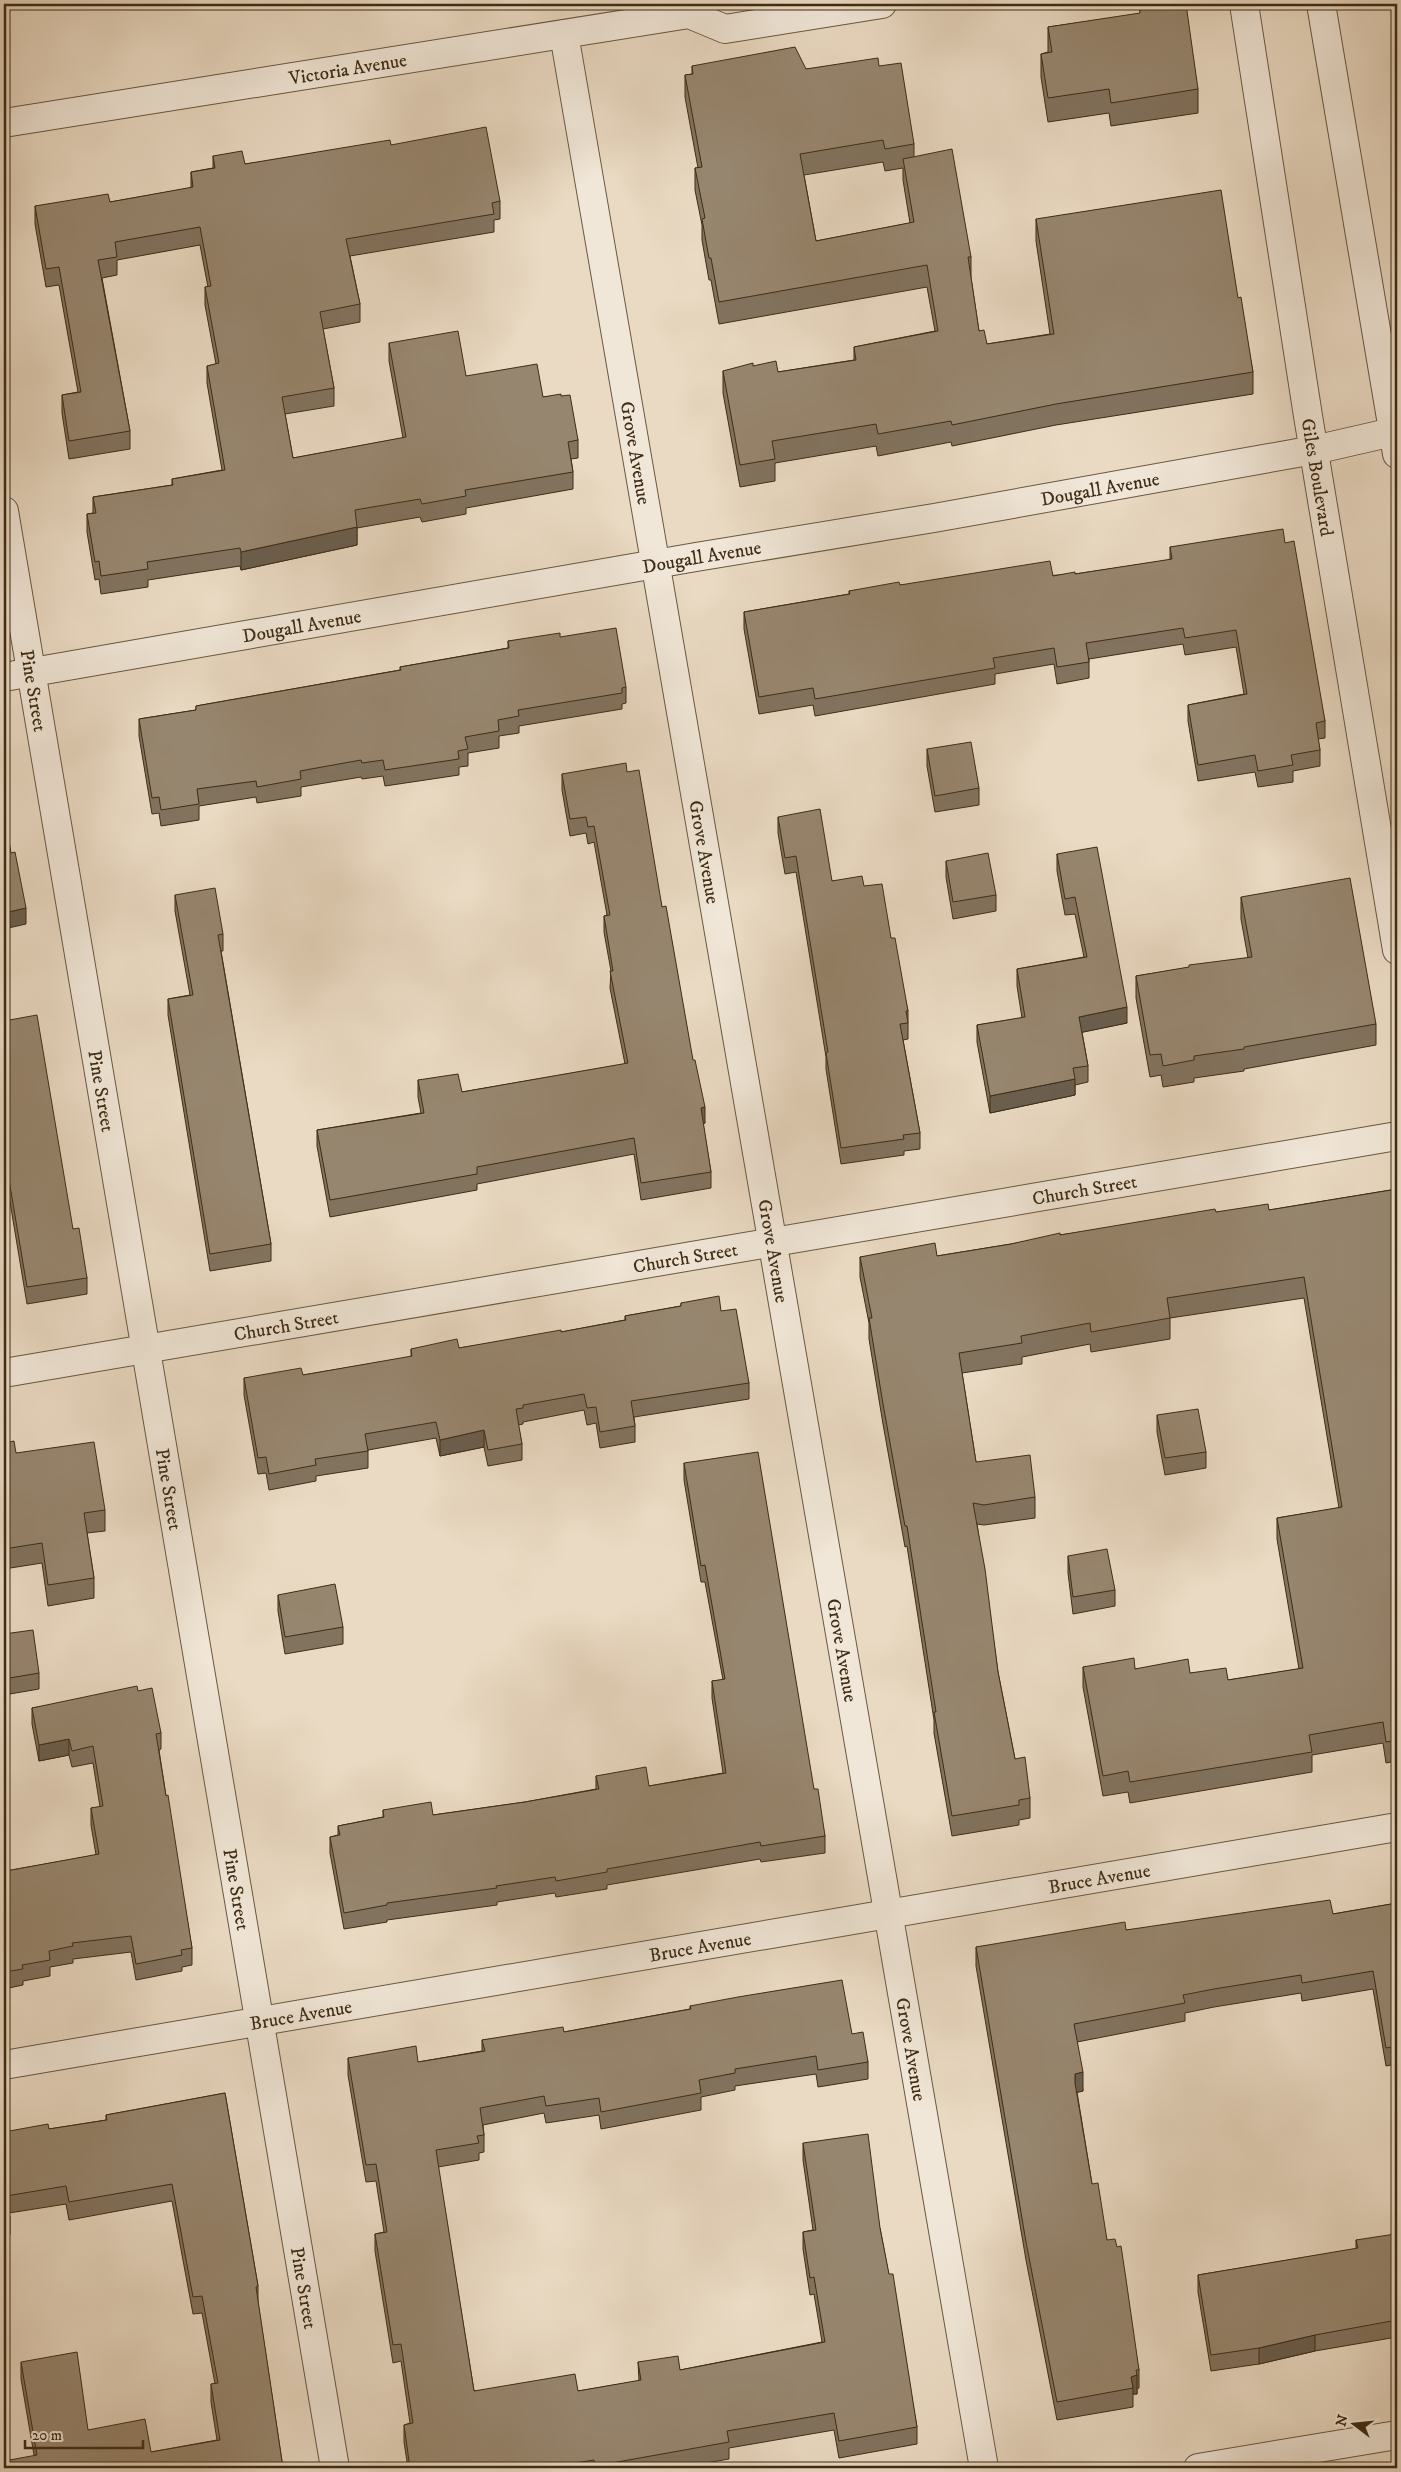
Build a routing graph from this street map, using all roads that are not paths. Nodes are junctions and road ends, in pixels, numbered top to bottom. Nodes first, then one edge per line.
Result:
1 (882, 4) edge
2 (1244, 4) edge
3 (1321, 4) edge
4 (694, 9) edge
5 (564, 34) junction
6 (4, 123) edge
7 (1396, 439) edge
8 (1314, 450) junction
9 (4, 511) edge
10 (656, 564) junction
11 (31, 672) junction
12 (4, 677) edge
13 (1397, 950) edge
14 (1397, 1136) edge
15 (772, 1242) junction
16 (146, 1349) junction
17 (4, 1373) edge
18 (1397, 1827) edge
19 (888, 1914) junction
20 (260, 2022) junction
21 (4, 2065) edge
22 (1397, 2435) edge
23 (336, 2468) edge
24 (984, 2468) edge
25 (1198, 2468) edge

1 - 4 street, Victoria Avenue
2 - 8 street, Giles Boulevard
3 - 7 street
4 - 5 street, Victoria Avenue
5 - 6 street, Victoria Avenue
5 - 10 street, Grove Avenue
7 - 8 street, Dougall Avenue
8 - 10 street, Dougall Avenue
8 - 13 street, Giles Boulevard
9 - 11 street, Pine Street
10 - 11 street, Dougall Avenue
10 - 15 street, Grove Avenue
11 - 12 street, Dougall Avenue
11 - 16 street, Pine Street
14 - 15 street, Church Street
15 - 16 street, Church Street
15 - 19 street, Grove Avenue
16 - 17 street, Church Street
16 - 20 street, Pine Street
18 - 19 street, Bruce Avenue
19 - 20 street, Bruce Avenue
19 - 24 street, Grove Avenue
20 - 21 street, Bruce Avenue
20 - 23 street, Pine Street
22 - 25 street

